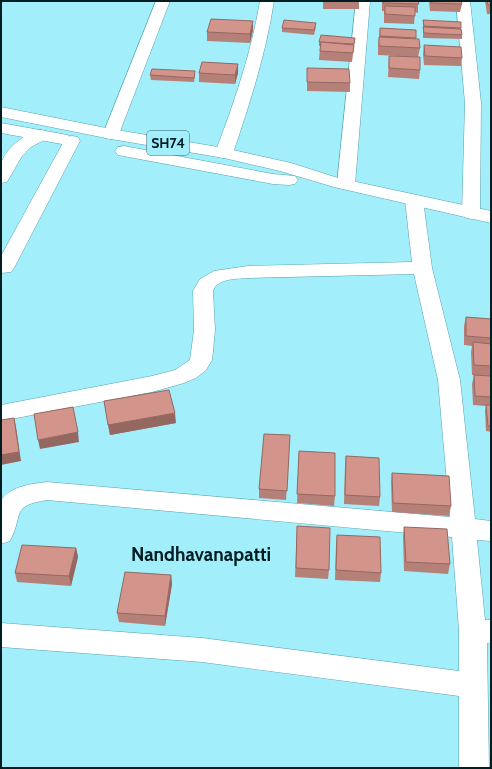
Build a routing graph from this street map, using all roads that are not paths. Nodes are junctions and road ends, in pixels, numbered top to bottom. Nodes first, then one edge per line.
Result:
1 (163, 1) edge
2 (267, 1) edge
3 (363, 1) edge
4 (463, 1) edge
5 (1, 112) edge
6 (1, 128) edge
7 (111, 134) junction
8 (40, 135) junction
9 (72, 141) junction
10 (224, 153) junction
11 (1, 178) edge
12 (340, 183) junction
13 (414, 200) junction
14 (471, 213) junction
15 (491, 217) edge
16 (4, 268) dead end
17 (422, 268) junction
18 (1, 413) edge
19 (463, 529) junction
20 (491, 532) edge
21 (1, 534) edge
22 (482, 631) edge
23 (1, 636) edge
24 (472, 685) junction
25 (480, 755) edge

1 - 7 street
2 - 10 street
3 - 12 street
4 - 14 street
5 - 7 street, SH74
6 - 8 street, SH74
7 - 10 street, SH74
8 - 9 street, SH74
8 - 11 street
9 - 12 street, SH74
9 - 16 street
10 - 12 street, SH74
12 - 13 street, SH74
13 - 14 street, SH74
13 - 17 street
14 - 15 street, SH74
17 - 18 street
17 - 19 street
19 - 20 street
19 - 21 street
19 - 22 street
22 - 24 street
23 - 24 street
24 - 25 street

